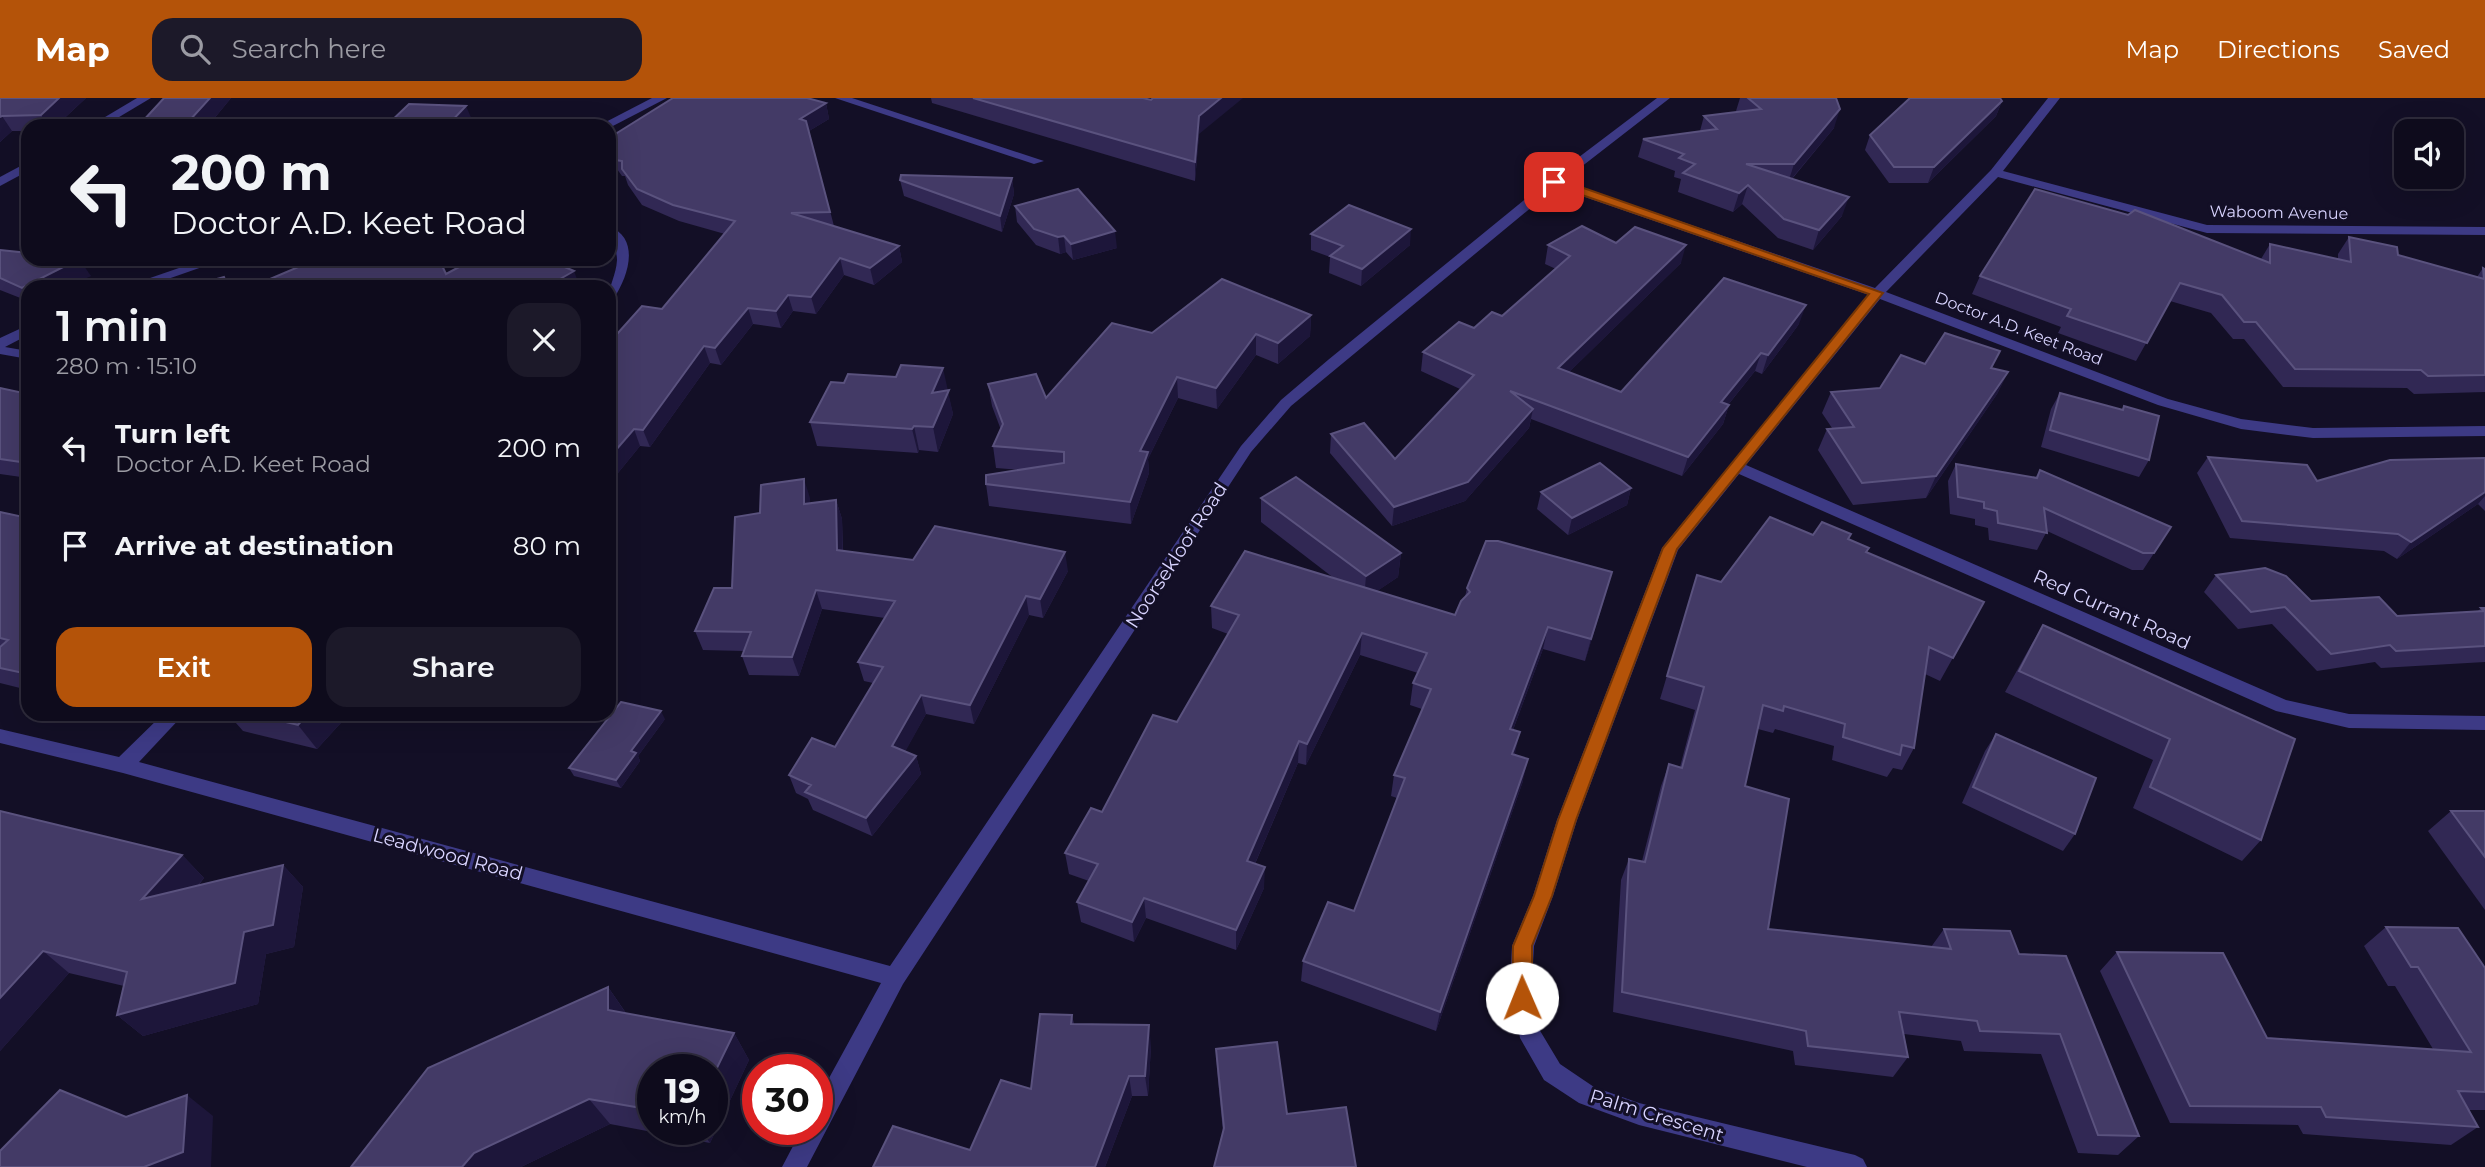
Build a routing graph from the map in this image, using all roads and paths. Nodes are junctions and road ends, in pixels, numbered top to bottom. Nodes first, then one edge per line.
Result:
1 (145, 98) edge
2 (661, 98) edge
3 (842, 98) edge
4 (1664, 98) edge
5 (2054, 98) edge
6 (108, 119) edge
7 (616, 120) edge
8 (1038, 161) dead end
9 (21, 170) edge
10 (1995, 173) junction
11 (0, 181) edge
12 (1554, 182) junction
13 (2485, 231) edge
14 (616, 236) edge
15 (196, 266) edge
16 (153, 280) edge
17 (616, 285) edge
18 (1877, 293) junction
19 (21, 333) edge
20 (0, 344) edge
21 (0, 350) edge
22 (21, 354) edge
23 (2485, 431) edge
24 (1737, 467) junction
25 (168, 721) edge
26 (2485, 723) edge
27 (0, 736) edge
28 (123, 765) junction
29 (895, 977) junction
30 (833, 1094) edge
31 (806, 1145) edge
32 (794, 1167) edge
33 (1855, 1167) edge

1 - 6 street
2 - 7 street
3 - 8 street
4 - 12 street, Noorsekloof Road
5 - 10 street, Palm Crescent
9 - 11 street
10 - 13 street, Waboom Avenue
10 - 18 street, Palm Crescent
12 - 18 street, Doctor A.D. Keet Road
12 - 29 street, Noorsekloof Road
14 - 17 street
15 - 16 street
18 - 23 street, Doctor A.D. Keet Road
18 - 24 street, Palm Crescent
19 - 20 street
21 - 22 street
24 - 26 street, Red Currant Road
24 - 33 street, Palm Crescent
25 - 28 street
27 - 28 street, Leadwood Road
28 - 29 street, Leadwood Road
29 - 30 street, Noorsekloof Road
31 - 32 street

